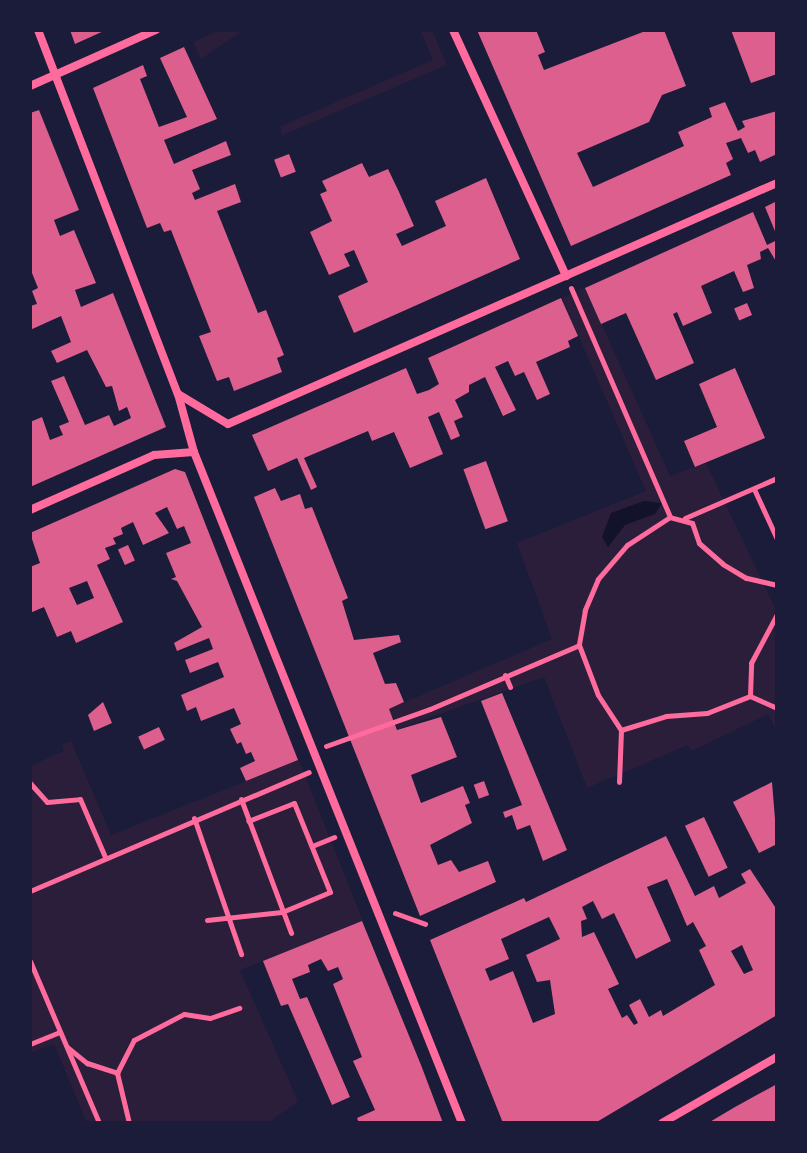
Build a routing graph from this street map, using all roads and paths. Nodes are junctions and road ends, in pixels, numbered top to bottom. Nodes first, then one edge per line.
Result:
1 (38, 30) edge
2 (156, 30) edge
3 (453, 30) edge
4 (55, 76) junction
5 (30, 86) edge
6 (777, 183) edge
7 (566, 276) junction
8 (178, 394) junction
9 (194, 452) junction
10 (777, 478) edge
11 (754, 489) junction
12 (30, 510) edge
13 (670, 517) junction
14 (684, 519) junction
15 (775, 530) edge
16 (777, 539) edge
17 (777, 585) edge
18 (777, 614) edge
19 (579, 645) junction
20 (505, 675) junction
21 (510, 687) dead end
22 (750, 696) junction
23 (777, 708) edge
24 (621, 730) junction
25 (314, 750) junction
26 (320, 767) junction
27 (619, 782) dead end
28 (30, 783) edge
29 (241, 799) junction
30 (194, 818) junction
31 (248, 821) junction
32 (105, 857) junction
33 (30, 891) edge
34 (282, 912) junction
35 (230, 919) junction
36 (207, 920) dead end
37 (291, 933) dead end
38 (241, 954) dead end
39 (30, 961) edge
40 (239, 1008) dead end
41 (60, 1032) junction
42 (30, 1044) edge
43 (66, 1046) junction
44 (777, 1057) edge
45 (117, 1073) junction
46 (99, 1123) edge
47 (129, 1123) edge
48 (462, 1123) edge
49 (662, 1123) edge

1 - 4 street
2 - 4 street
3 - 7 street
4 - 5 street
4 - 8 street
6 - 7 street
7 - 8 street
7 - 13 path
8 - 9 street
9 - 12 street
9 - 25 street
10 - 11 path
11 - 14 path
11 - 15 path
13 - 14 path
13 - 19 path
14 - 17 path
15 - 16 path
18 - 22 path
19 - 20 path
19 - 24 path
20 - 21 path
20 - 25 path
22 - 23 path
22 - 24 path
24 - 27 path
25 - 26 street
26 - 29 path
26 - 48 street
28 - 32 path
29 - 30 path
29 - 31 path
30 - 32 path
30 - 35 path
31 - 34 path
31 - 34 path
32 - 33 path
34 - 35 path
34 - 37 path
35 - 36 path
35 - 38 path
39 - 41 path
40 - 45 path
41 - 42 path
41 - 43 path
43 - 45 path
43 - 46 path
44 - 49 street
45 - 47 path

